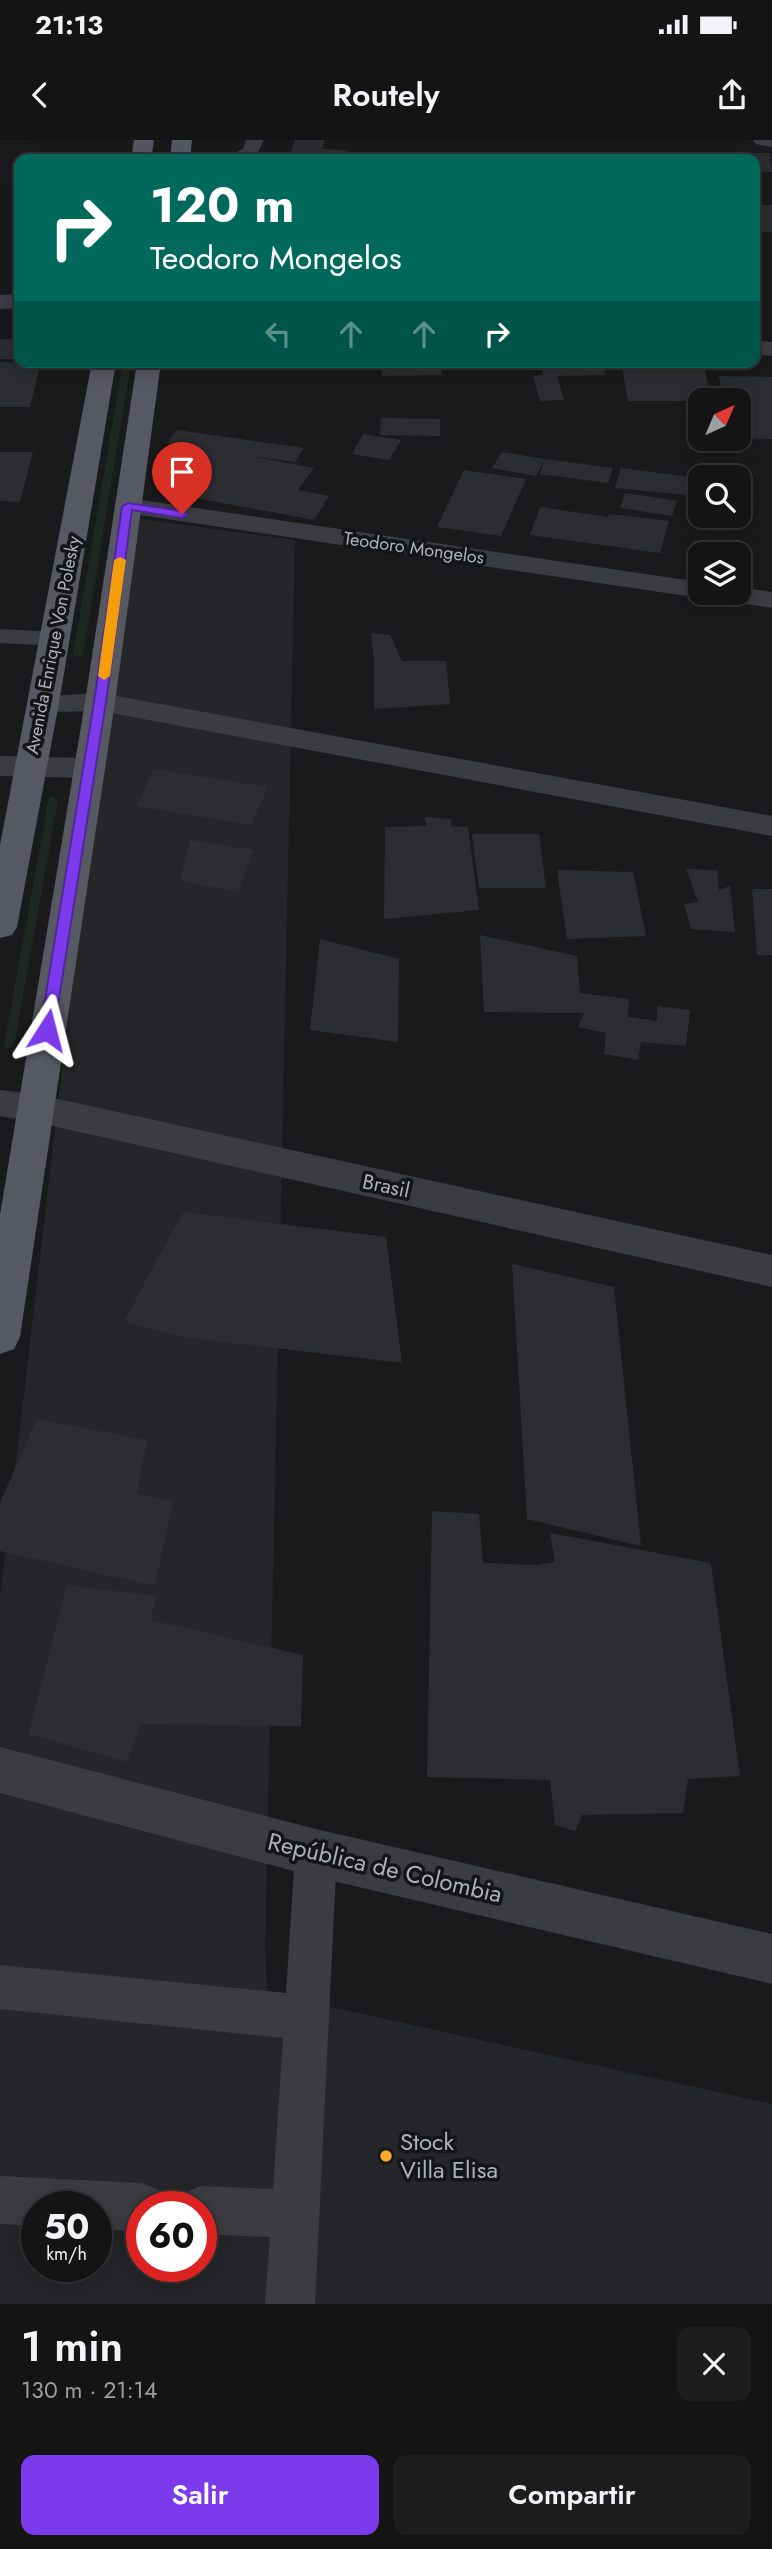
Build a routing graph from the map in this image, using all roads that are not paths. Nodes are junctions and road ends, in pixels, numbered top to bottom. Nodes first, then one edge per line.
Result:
1 (763, 140) edge
2 (772, 141) edge
3 (181, 152) edge
4 (205, 154) edge
5 (103, 368) edge
6 (148, 368) edge
7 (128, 506) junction
8 (688, 588) edge
9 (751, 597) edge
10 (772, 600) edge
11 (0, 636) edge
12 (56, 639) junction
13 (100, 702) junction
14 (44, 703) junction
15 (0, 765) edge
16 (31, 765) junction
17 (88, 768) junction
18 (772, 826) edge
19 (0, 927) edge
20 (17, 1106) edge
21 (772, 1272) edge
22 (0, 1337) edge
23 (0, 1770) edge
24 (316, 1853) junction
25 (772, 1959) edge
26 (0, 1987) edge
27 (307, 2018) junction
28 (0, 2200) edge
29 (126, 2206) edge
30 (217, 2211) edge
31 (296, 2214) junction
32 (290, 2304) edge

1 - 2 street
3 - 4 lane
5 - 12 main road, Avenida Enrique Von Polesky
6 - 7 main road
7 - 8 street, Teodoro Mongelos
7 - 13 main road
9 - 10 street
11 - 12 lane
12 - 14 main road, Avenida Enrique Von Polesky
13 - 14 street
13 - 17 main road
13 - 18 street
14 - 16 main road, Avenida Enrique Von Polesky
15 - 16 street
16 - 17 street
16 - 19 main road, Avenida Enrique Von Polesky
17 - 20 main road
20 - 21 street, Brasil
20 - 22 main road
23 - 24 street, República de Colombia
24 - 25 street, República de Colombia
24 - 27 lane
26 - 27 lane
27 - 31 lane
28 - 29 lane
30 - 31 lane
31 - 32 lane

